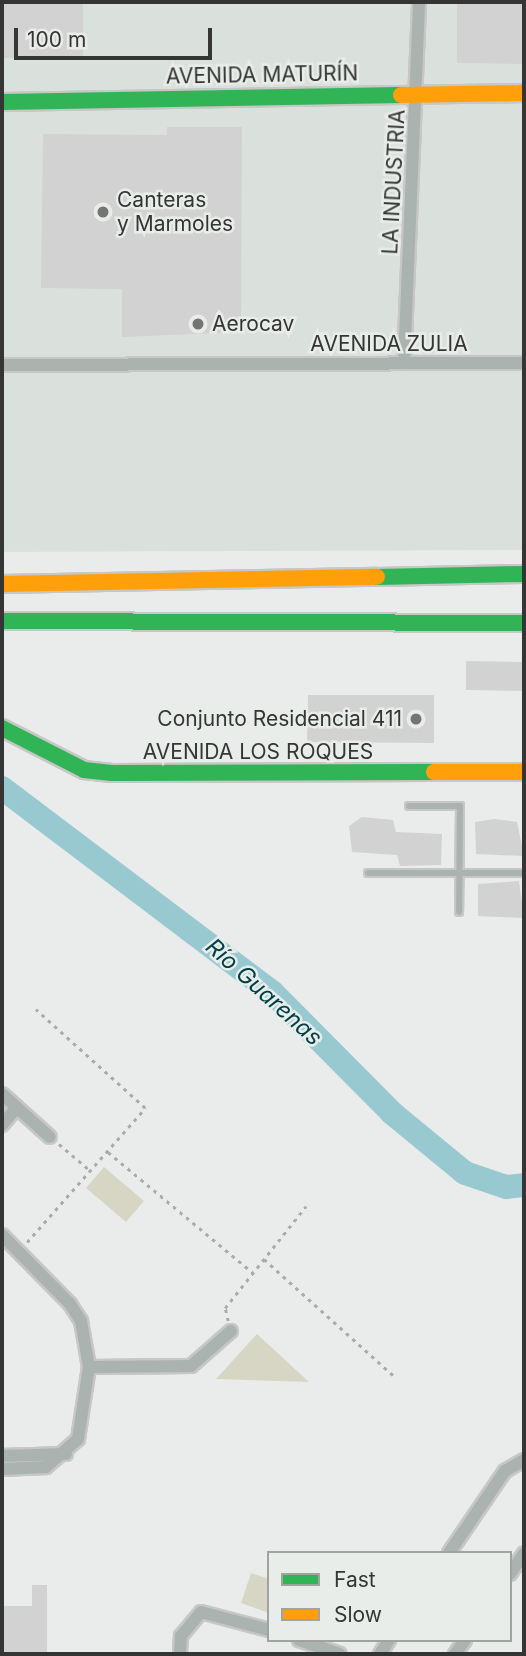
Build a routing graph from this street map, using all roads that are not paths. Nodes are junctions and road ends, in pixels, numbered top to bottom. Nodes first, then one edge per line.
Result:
1 (419, 2) edge
2 (418, 92) junction
3 (524, 93) edge
4 (2, 102) edge
5 (404, 363) junction
6 (524, 363) edge
7 (2, 365) edge
8 (524, 575) edge
9 (2, 584) edge
10 (2, 621) edge
11 (524, 623) edge
12 (2, 728) edge
13 (524, 772) edge
14 (409, 806) dead end
15 (368, 873) dead end
16 (460, 873) junction
17 (524, 873) edge
18 (459, 912) dead end
19 (2, 1094) edge
20 (17, 1107) junction
21 (2, 1125) edge
22 (50, 1137) road end
23 (2, 1235) edge
24 (231, 1331) road end
25 (89, 1367) junction
26 (66, 1454) junction
27 (2, 1455) edge
28 (524, 1461) edge
29 (2, 1469) edge
30 (450, 1551) edge
31 (524, 1553) edge
32 (512, 1571) edge
33 (267, 1629) edge
34 (305, 1642) edge
35 (180, 1654) edge
36 (340, 1654) edge

1 - 2 street, LA INDUSTRIA
2 - 3 street, AVENIDA MATURÍN
2 - 4 street, AVENIDA MATURÍN
2 - 5 street, LA INDUSTRIA
5 - 6 street, AVENIDA ZULIA
5 - 7 street, AVENIDA ZULIA
8 - 9 street
10 - 11 street
12 - 13 street, AVENIDA LOS ROQUES
14 - 16 lane
15 - 16 lane
16 - 17 lane
16 - 18 lane
19 - 20 street
20 - 21 street
20 - 22 street
23 - 25 street
24 - 25 street
25 - 26 street
26 - 27 street
26 - 29 street
28 - 30 street
31 - 32 street
33 - 35 street
34 - 36 street

